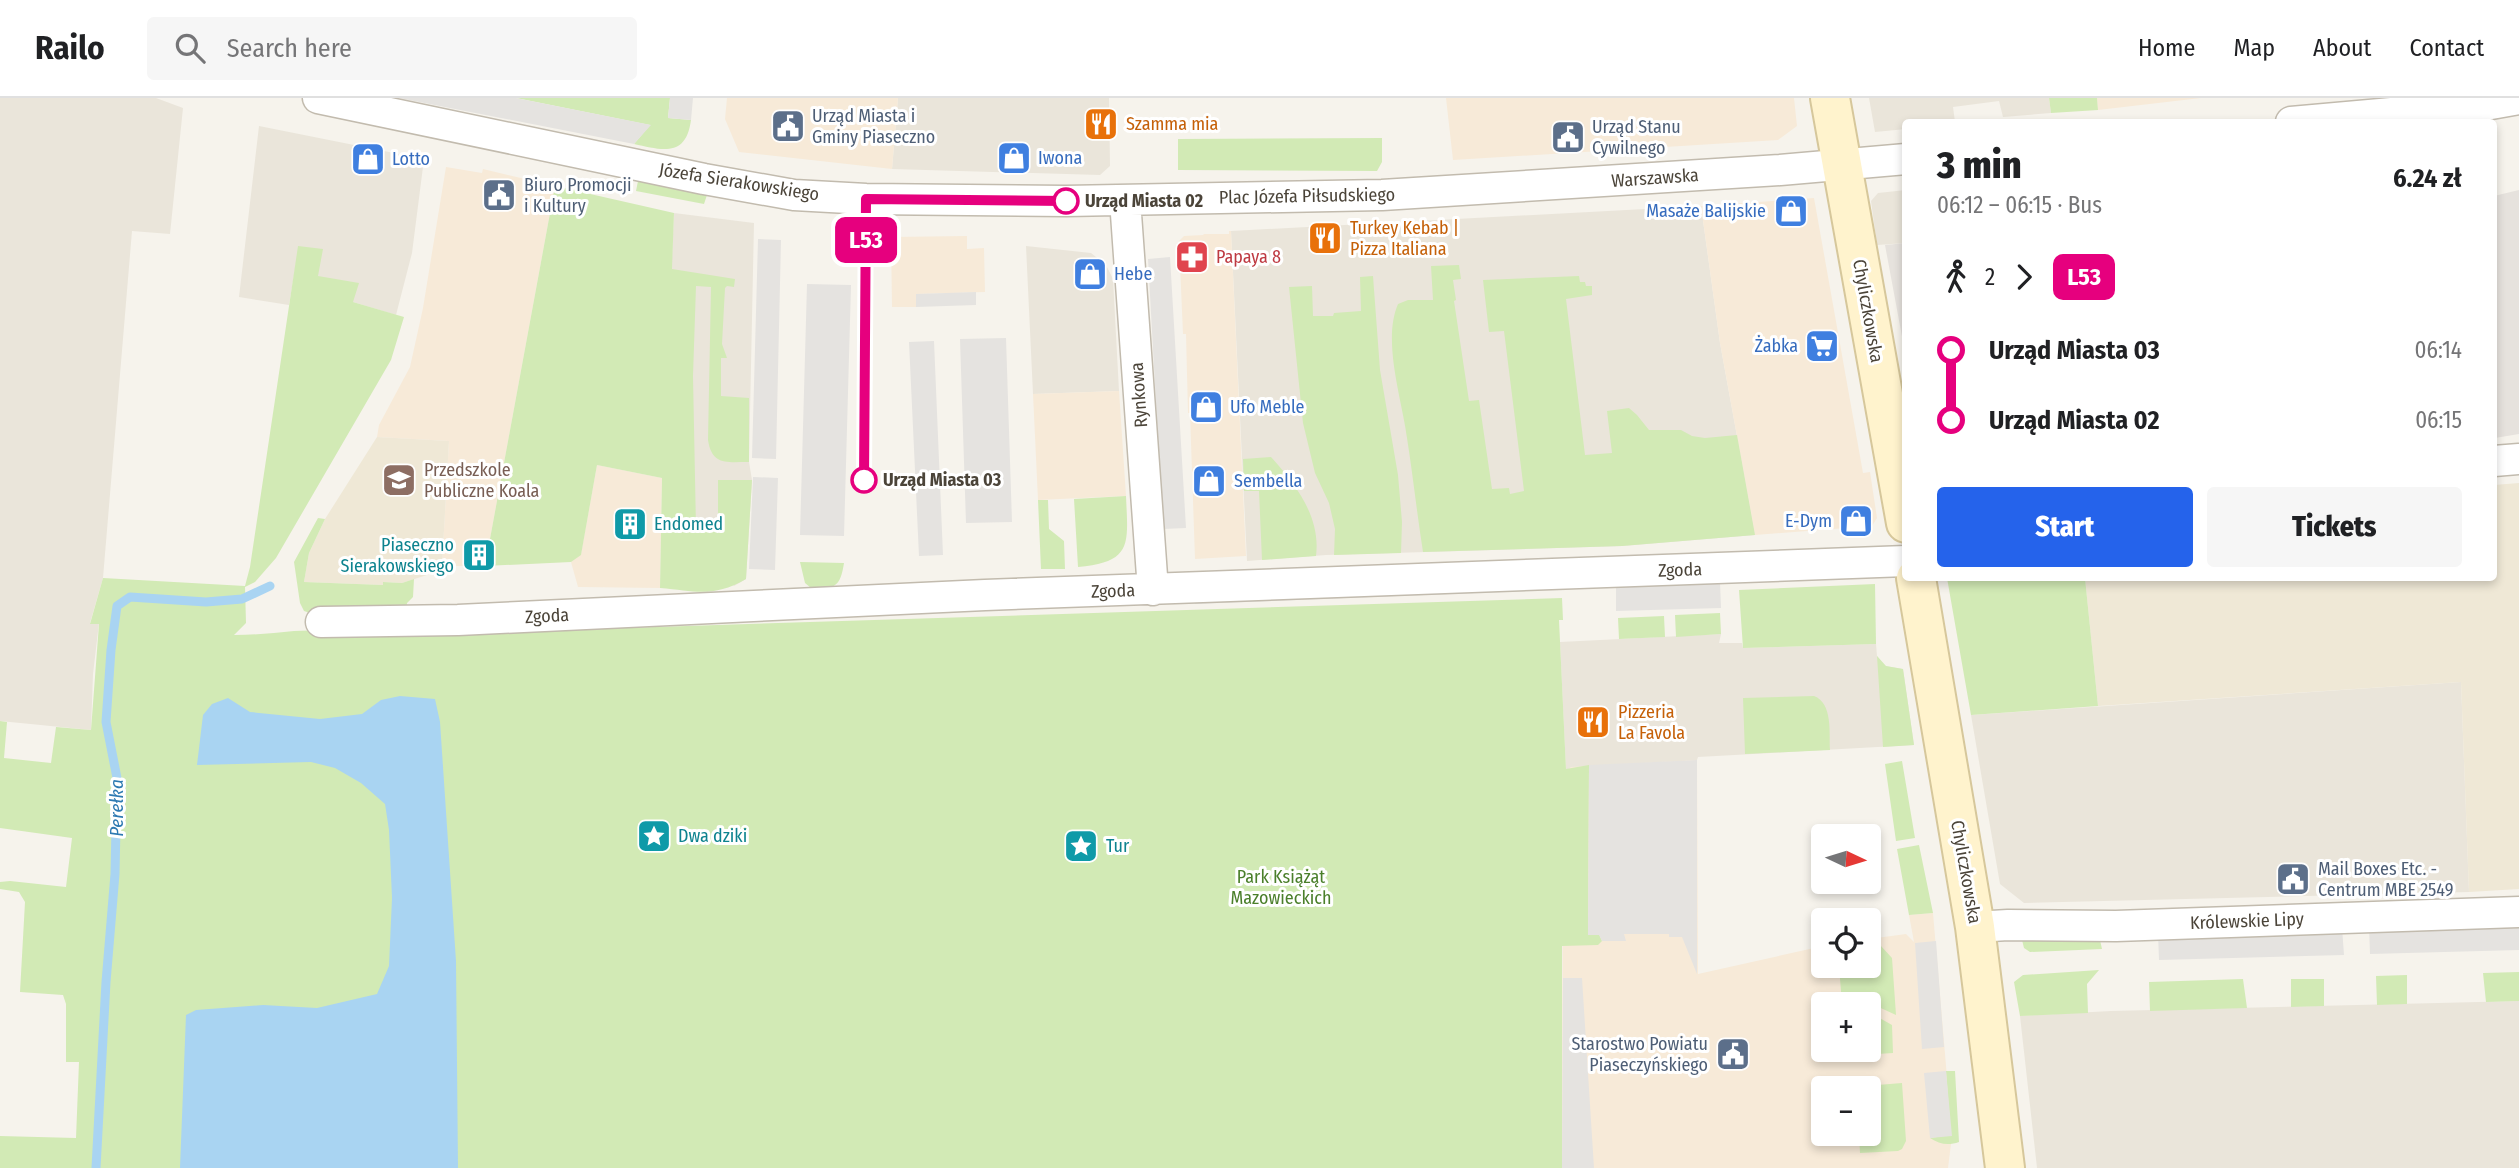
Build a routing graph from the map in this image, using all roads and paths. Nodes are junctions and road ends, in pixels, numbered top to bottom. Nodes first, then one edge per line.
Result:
1 (318, 98) edge
2 (1830, 98) edge
3 (2519, 99) edge
4 (2324, 119) edge
5 (1902, 159) edge
6 (1842, 165) junction
7 (1405, 194) joint
8 (1125, 200) junction
9 (2519, 459) edge
10 (2497, 461) edge
11 (1902, 500) edge
12 (1902, 561) edge
13 (1917, 581) edge
14 (1153, 590) junction
15 (321, 622) dead end
16 (2519, 912) edge
17 (1975, 927) junction
18 (2005, 1168) edge

1 - 8 street, Józefa Sierakowskiego
2 - 6 street, Chyliczkowska
3 - 4 street
5 - 6 street, Warszawska
6 - 7 street, Warszawska
6 - 11 street, Chyliczkowska
7 - 8 street, Plac Józefa Piłsudskiego
8 - 14 street, Rynkowa
9 - 10 street
12 - 14 street, Zgoda
13 - 17 street, Chyliczkowska
14 - 15 street, Zgoda
16 - 17 street, Królewskie Lipy
17 - 18 street, Chyliczkowska

